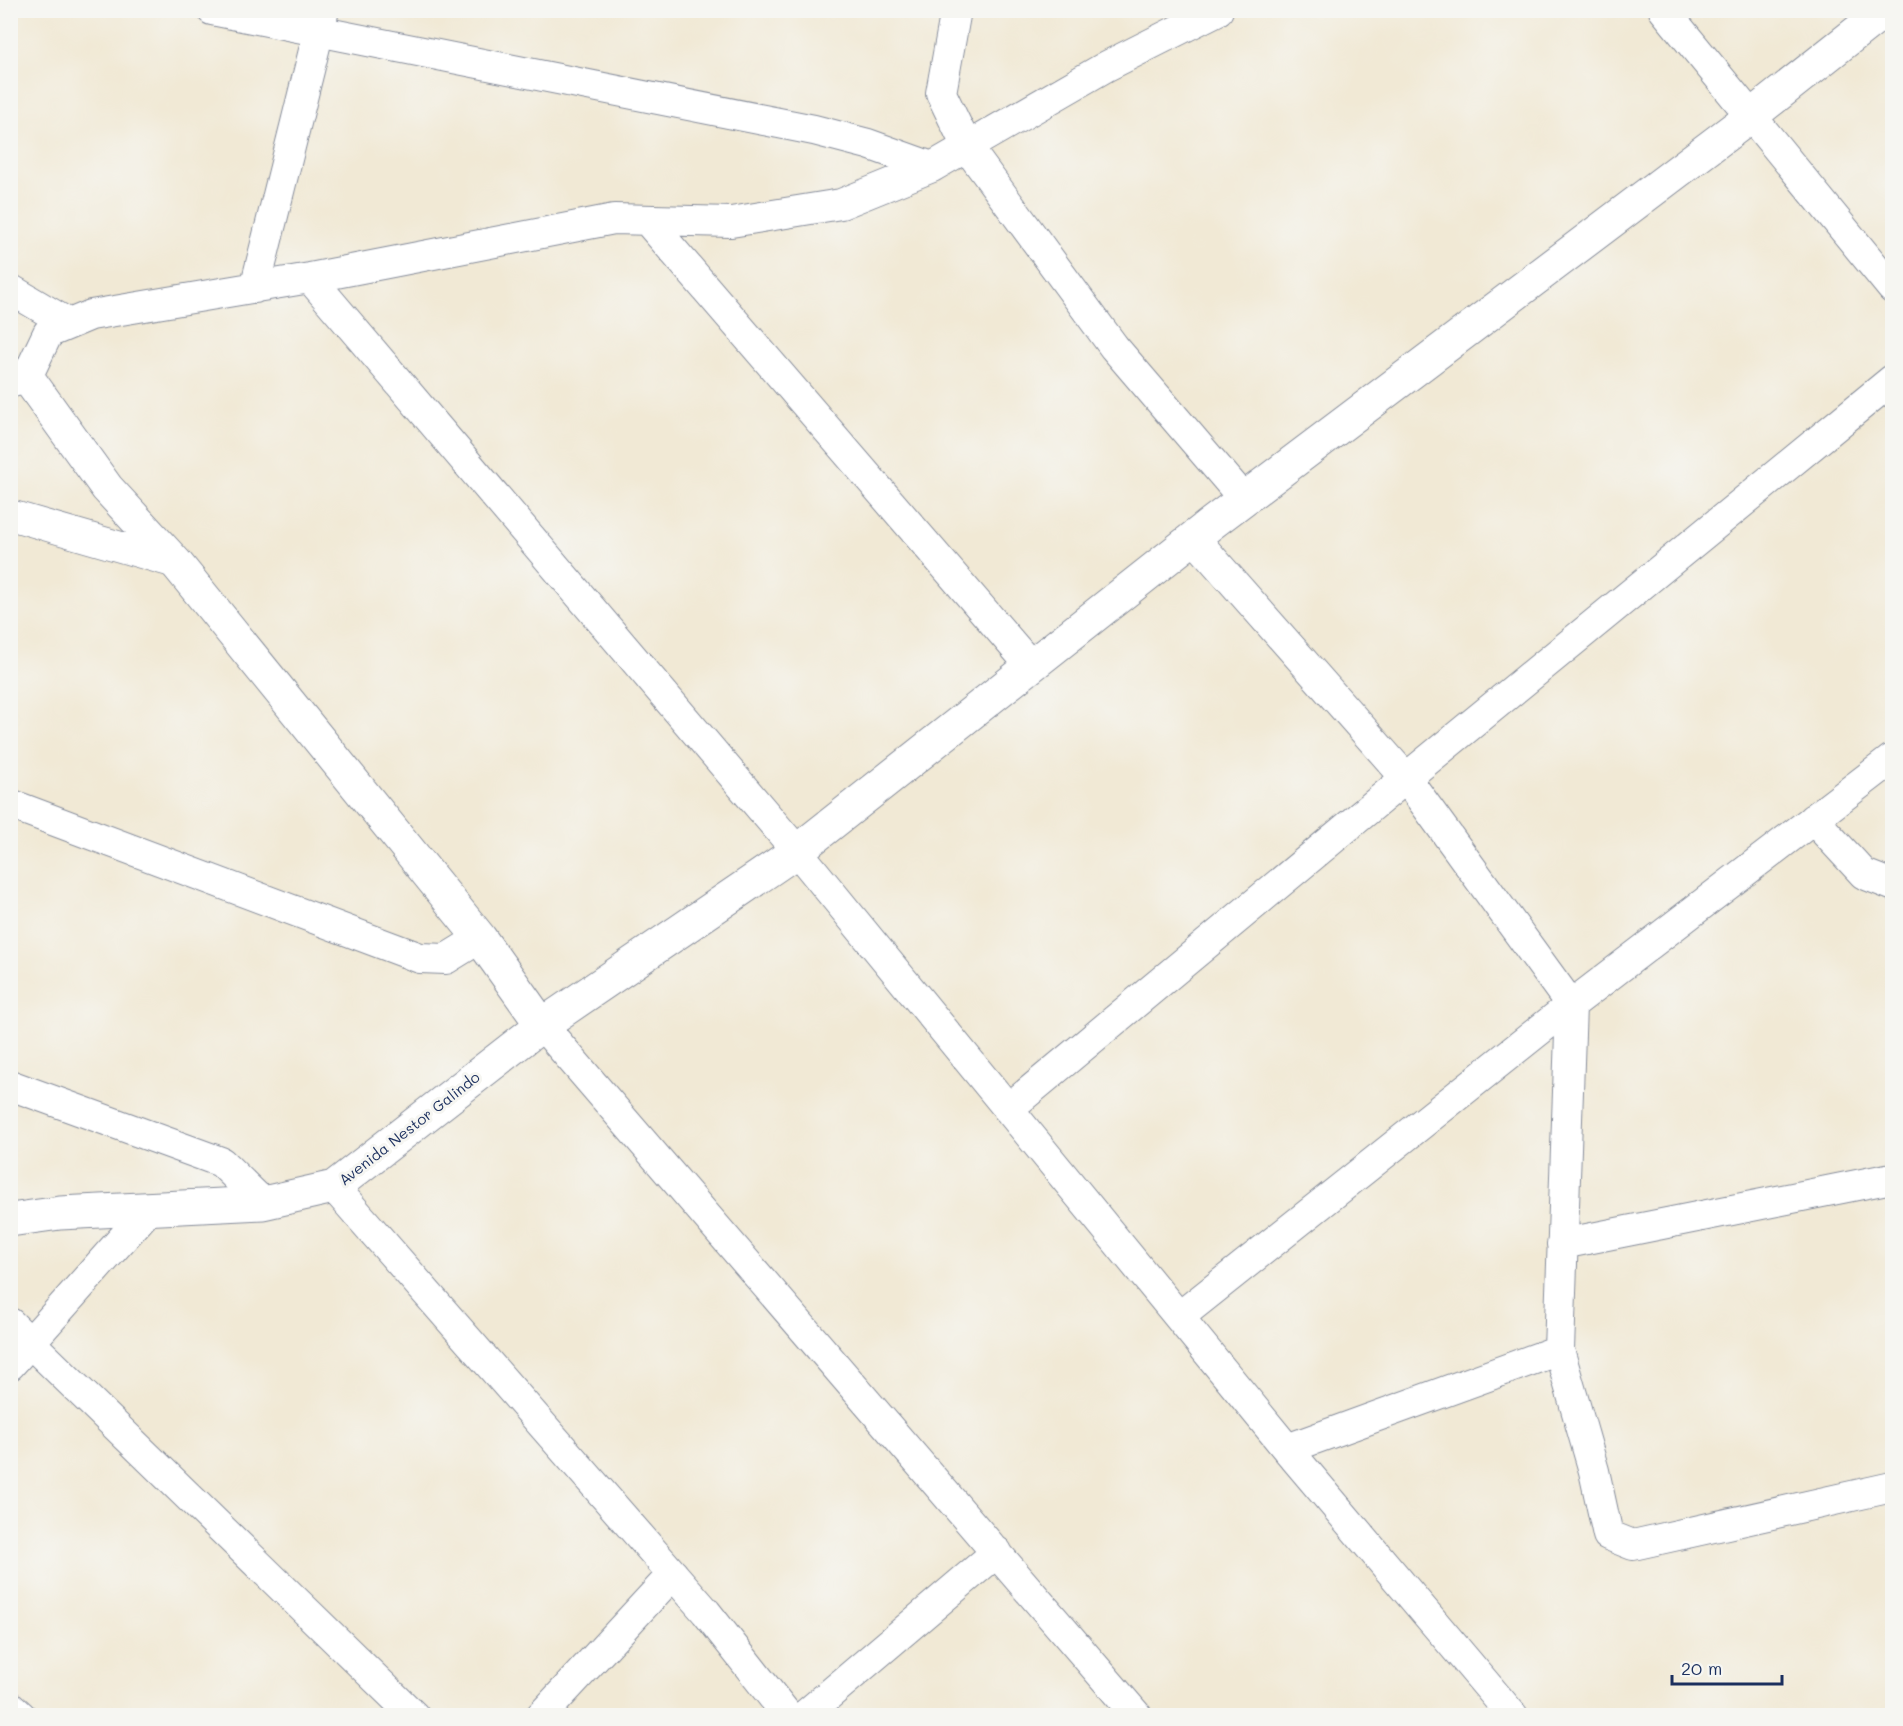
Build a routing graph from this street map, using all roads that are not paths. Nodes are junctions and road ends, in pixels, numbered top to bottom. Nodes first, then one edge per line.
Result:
1 (212, 10) edge
2 (957, 10) edge
3 (1218, 10) edge
4 (1664, 10) edge
5 (1885, 10) edge
6 (321, 21) edge
7 (1751, 116) junction
8 (967, 147) junction
9 (932, 167) junction
10 (647, 220) junction
11 (310, 278) junction
12 (255, 288) junction
13 (1893, 288) edge
14 (10, 289) edge
15 (69, 324) junction
16 (19, 379) edge
17 (1893, 380) edge
18 (1244, 499) junction
19 (10, 515) edge
20 (1194, 538) junction
21 (176, 563) junction
22 (1031, 666) junction
23 (1893, 759) edge
24 (1406, 778) junction
25 (10, 804) edge
26 (1813, 819) junction
27 (797, 851) junction
28 (1893, 885) edge
29 (480, 938) junction
30 (1571, 1005) junction
31 (542, 1025) junction
32 (10, 1085) edge
33 (1008, 1109) junction
34 (1893, 1178) edge
35 (334, 1186) junction
36 (263, 1203) junction
37 (149, 1209) junction
38 (10, 1220) edge
39 (1562, 1244) junction
40 (1179, 1317) junction
41 (21, 1334) edge
42 (1559, 1350) junction
43 (10, 1365) edge
44 (1287, 1449) junction
45 (1893, 1487) edge
46 (997, 1552) junction
47 (673, 1574) junction
48 (10, 1706) edge
49 (21, 1716) edge
50 (414, 1716) edge
51 (542, 1716) edge
52 (788, 1716) edge
53 (804, 1716) edge
54 (1137, 1716) edge
55 (1513, 1716) edge

1 - 6 street
2 - 8 street
3 - 8 street
4 - 7 street
5 - 7 street, Avenida Nestor Galindo
6 - 9 street
6 - 12 street
7 - 13 street
7 - 18 street, Avenida Nestor Galindo
8 - 9 street
8 - 18 street
9 - 10 street
10 - 11 street
10 - 22 street
11 - 12 street
11 - 27 street
12 - 15 street
14 - 15 street
15 - 16 street
16 - 21 street
17 - 24 street
18 - 20 street, Avenida Nestor Galindo
19 - 21 street
20 - 22 street, Avenida Nestor Galindo
20 - 24 street
21 - 29 street
22 - 27 street, Avenida Nestor Galindo
23 - 26 street
24 - 30 street
24 - 33 street
25 - 29 street
26 - 28 street
26 - 30 street
27 - 31 street, Avenida Nestor Galindo
27 - 33 street
29 - 31 street
30 - 39 street
30 - 40 street
31 - 35 street, Avenida Nestor Galindo
31 - 46 street
32 - 36 street
33 - 40 street
34 - 39 street
35 - 36 street, Avenida Nestor Galindo
35 - 47 street
36 - 37 street, Avenida Nestor Galindo
37 - 38 street, Avenida Nestor Galindo
37 - 41 street
39 - 42 street
40 - 44 street
41 - 43 street
41 - 50 street
42 - 44 street
42 - 45 street
44 - 55 street
46 - 53 street
46 - 54 street
47 - 51 street
47 - 52 street
48 - 49 street

